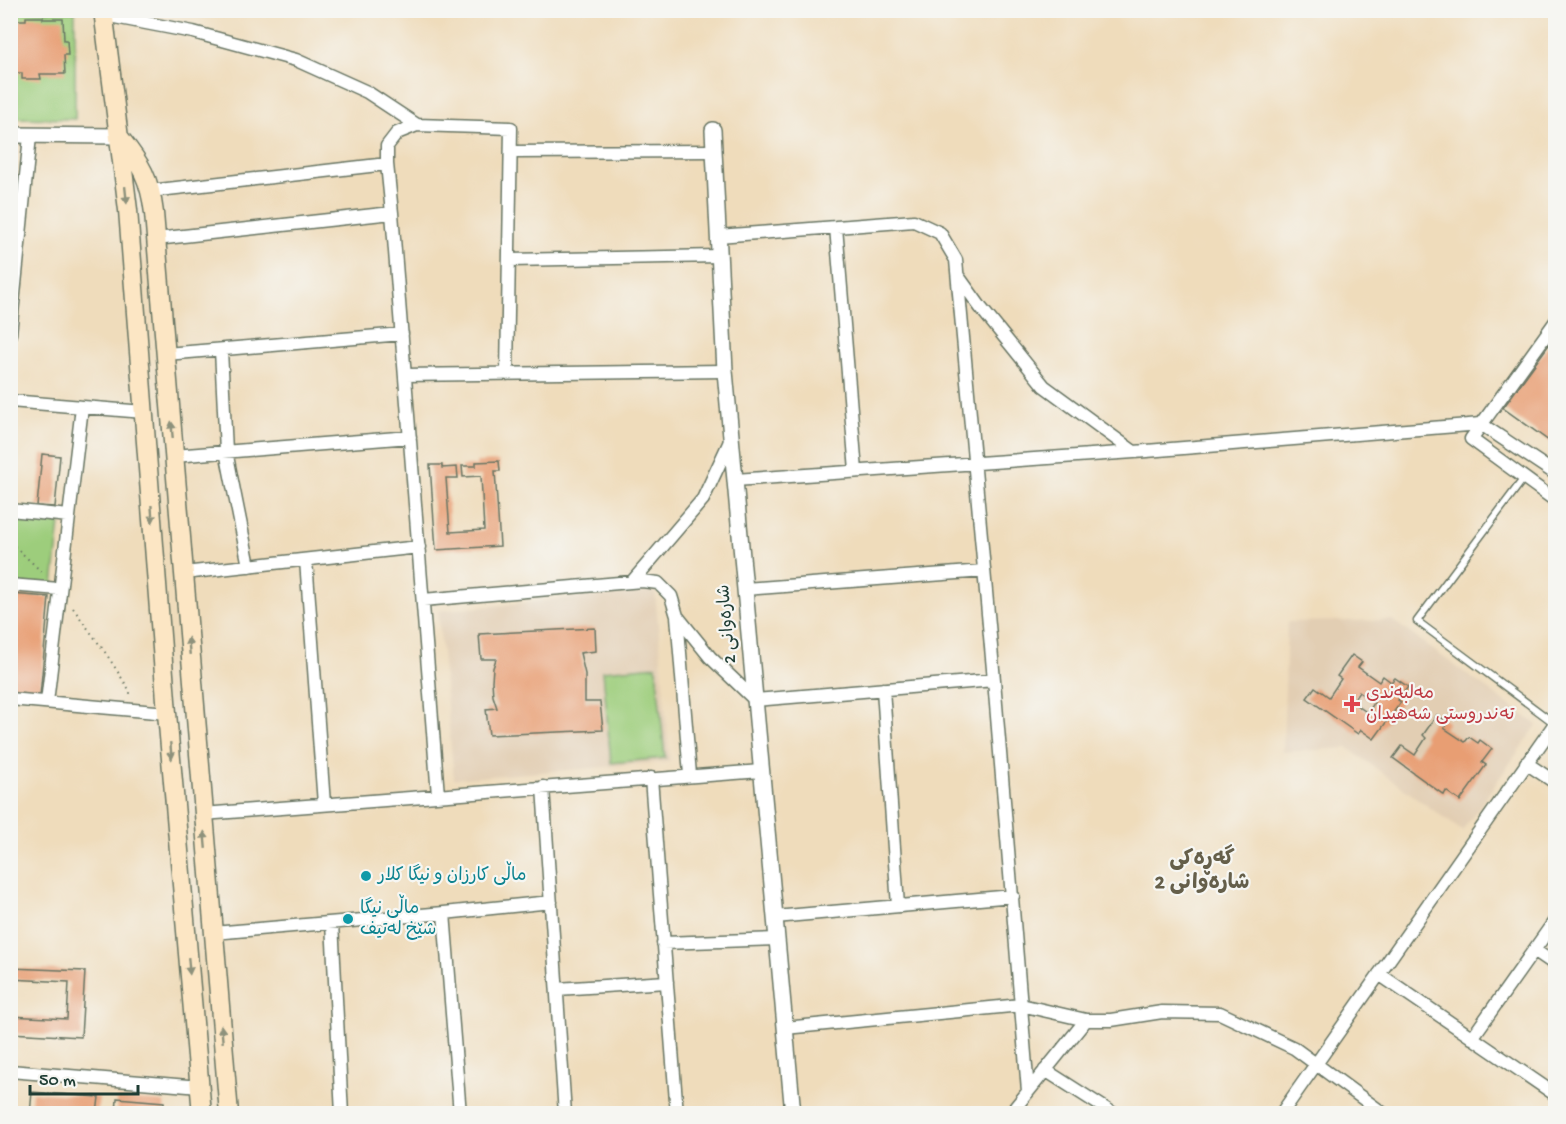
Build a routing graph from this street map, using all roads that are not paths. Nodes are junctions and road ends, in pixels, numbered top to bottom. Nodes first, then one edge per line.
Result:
1 (103, 13) edge
2 (417, 125) junction
3 (713, 130) dead end
4 (10, 135) edge
5 (30, 136) junction
6 (119, 136) junction
7 (714, 151) junction
8 (511, 152) junction
9 (387, 164) junction
10 (150, 191) junction
11 (392, 213) junction
12 (836, 227) junction
13 (718, 236) junction
14 (156, 239) junction
15 (719, 256) junction
16 (510, 260) junction
17 (957, 276) junction
18 (12, 289) edge
19 (1556, 321) edge
20 (10, 334) edge
21 (402, 334) junction
22 (221, 350) junction
23 (166, 354) junction
24 (725, 371) junction
25 (507, 374) junction
26 (405, 375) junction
27 (10, 401) edge
28 (81, 407) junction
29 (144, 412) junction
30 (1481, 424) junction
31 (410, 437) junction
32 (731, 439) junction
33 (226, 452) junction
34 (1134, 452) junction
35 (174, 456) junction
36 (975, 463) junction
37 (856, 471) junction
38 (1556, 474) edge
39 (1524, 478) junction
40 (735, 480) junction
41 (1556, 501) edge
42 (10, 510) edge
43 (69, 516) junction
44 (419, 547) junction
45 (306, 560) junction
46 (249, 566) junction
47 (984, 571) junction
48 (184, 573) junction
49 (632, 582) junction
50 (10, 585) edge
51 (59, 589) junction
52 (745, 589) junction
53 (423, 600) junction
54 (677, 616) junction
55 (994, 680) junction
56 (883, 689) junction
57 (10, 699) edge
58 (755, 700) junction
59 (47, 702) junction
60 (167, 713) junction
61 (1555, 723) edge
62 (1526, 763) junction
63 (761, 771) junction
64 (690, 776) junction
65 (651, 778) junction
66 (1556, 783) edge
67 (543, 787) junction
68 (438, 795) junction
69 (324, 804) junction
70 (203, 814) junction
71 (208, 869) junction
72 (181, 872) junction
73 (1013, 896) junction
74 (551, 902) junction
75 (898, 906) junction
76 (444, 913) junction
77 (775, 917) junction
78 (1556, 919) edge
79 (332, 923) junction
80 (186, 924) junction
81 (212, 928) junction
82 (777, 939) junction
83 (663, 943) junction
84 (1534, 950) junction
85 (1556, 965) edge
86 (1379, 974) junction
87 (667, 982) junction
88 (556, 989) junction
89 (1021, 1005) junction
90 (1086, 1020) junction
91 (785, 1028) junction
92 (1472, 1038) junction
93 (1316, 1064) junction
94 (1046, 1070) junction
95 (10, 1071) edge
96 (200, 1087) junction
97 (1028, 1091) junction
98 (1556, 1095) edge
99 (202, 1113) edge
100 (229, 1113) edge
101 (342, 1113) edge
102 (459, 1113) edge
103 (565, 1113) edge
104 (677, 1113) edge
105 (793, 1113) edge
106 (1010, 1113) edge
107 (1114, 1113) edge
108 (1281, 1113) edge
109 (1384, 1113) edge

1 - 2 street
1 - 6 main road
2 - 8 street
2 - 9 street
3 - 7 street, شارەوانی 2
4 - 5 street
5 - 6 street
5 - 18 street
6 - 10 main road
6 -> 29 main road
7 - 8 street
7 - 13 street, شارەوانی 2
8 - 16 street
9 - 10 street
9 - 11 street
10 - 14 main road
11 - 14 street
11 - 21 street
12 - 13 street
12 - 17 street
12 - 37 street
13 - 15 street, شارەوانی 2
14 - 23 main road
15 - 16 street
15 - 24 street, شارەوانی 2
16 - 25 street
17 - 34 street
17 - 36 street
18 - 20 street
19 - 30 street
21 - 22 street
21 - 26 street
22 - 23 street
22 - 33 street
35 -> 23 main road
24 - 25 street
24 - 32 street, شارەوانی 2
25 - 26 street
26 - 31 street
27 - 28 street
28 - 29 street
28 - 43 street
29 -> 60 main road
30 - 34 street
30 - 38 street
30 - 39 street
31 - 33 street
31 - 44 street
32 - 40 street, شارەوانی 2
32 - 49 street
33 - 35 street
33 - 46 street
34 - 36 street
35 - 48 main road
36 - 37 street
36 - 47 street
37 - 40 street
39 - 41 street
39 - 61 lane
40 - 52 street, شارەوانی 2
42 - 43 street
43 - 51 street
44 - 45 street
44 - 53 street
45 - 46 street
45 - 69 street
46 - 48 street
47 - 52 street
47 - 55 street
70 -> 48 main road
49 - 53 street
49 - 54 street
50 - 51 street
51 - 59 street
52 - 58 street, شارەوانی 2
53 - 68 street
54 - 58 street
54 - 64 street
55 - 56 street
55 - 73 street
56 - 58 street
56 - 75 street
57 - 59 street
58 - 63 street, شارەوانی 2
59 - 60 street
60 -> 72 main road
61 - 62 street
62 - 66 street
62 - 86 street
63 - 64 street
63 - 77 street, شارەوانی 2
64 - 65 street
65 - 67 street
65 - 83 street
67 - 68 street
67 - 74 street
68 - 69 street
69 - 70 street
71 -> 70 main road
71 - 72 main road
71 - 81 main road
72 - 80 main road
73 - 75 street
73 - 89 street
74 - 76 street
74 - 88 street
75 - 77 street
76 - 79 street
76 - 102 street
77 - 82 street, شارەوانی 2
78 - 84 street
79 - 81 street
79 - 101 street
80 - 81 main road
80 -> 96 main road
100 -> 81 main road
82 - 83 street
82 - 91 street, شارەوانی 2
83 - 87 street
84 - 85 street
84 - 92 street
86 - 92 street
86 - 93 street
87 - 88 street
87 - 104 street
88 - 103 street
89 - 90 street
89 - 91 street
89 - 97 street
90 - 93 street
90 - 94 street
91 - 105 street, شارەوانی 2
92 - 98 street
93 - 108 street
93 - 109 street
94 - 97 street
94 - 107 street
95 - 96 street
96 - 99 main road
97 - 106 street

